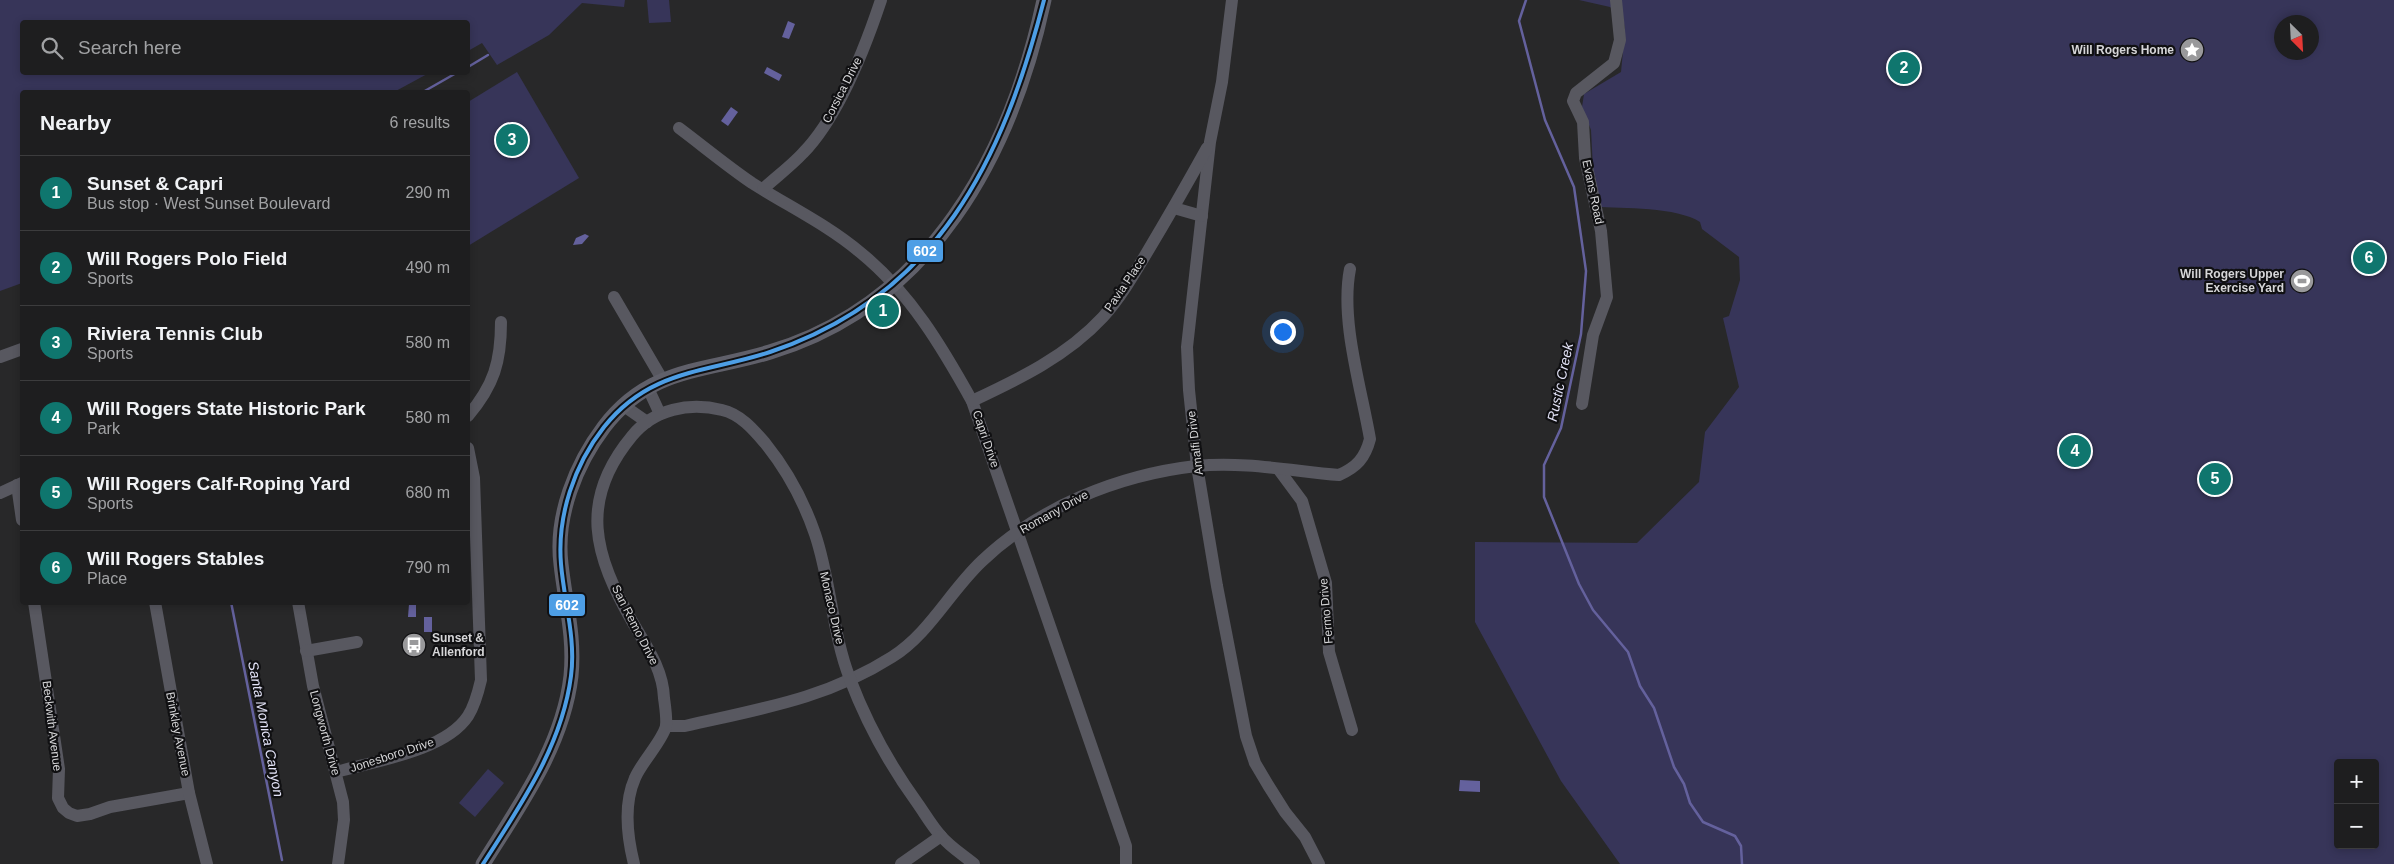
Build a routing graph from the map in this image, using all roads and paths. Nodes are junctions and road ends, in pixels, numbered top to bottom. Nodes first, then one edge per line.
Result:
1 (881, 0) edge
2 (1044, 0) edge
3 (1232, 0) edge
4 (1616, 0) edge
5 (679, 128) dead end
6 (1210, 142) junction
7 (763, 189) junction
8 (1174, 208) junction
9 (1202, 216) junction
10 (1350, 268) dead end
11 (893, 285) junction
12 (614, 297) dead end
13 (501, 322) dead end
14 (20, 350) edge
15 (0, 357) edge
16 (662, 379) junction
17 (648, 388) junction
18 (972, 401) junction
19 (1582, 404) dead end
20 (624, 406) junction
21 (470, 413) edge
22 (660, 414) junction
23 (647, 422) junction
24 (470, 458) edge
25 (1197, 466) junction
26 (1279, 470) junction
27 (20, 484) edge
28 (0, 493) edge
29 (1018, 532) junction
30 (34, 605) edge
31 (156, 605) edge
32 (298, 605) edge
33 (357, 642) dead end
34 (306, 651) junction
35 (850, 680) junction
36 (666, 726) junction
37 (1352, 730) dead end
38 (336, 772) junction
39 (189, 792) junction
40 (941, 836) junction
41 (207, 864) edge
42 (338, 864) edge
43 (483, 864) edge
44 (634, 864) edge
45 (901, 864) edge
46 (974, 864) edge
47 (1126, 864) edge
48 (1319, 864) edge

1 - 7 street, Corsica Drive
2 - 11 main road
3 - 6 street, Amalfi Drive
4 - 19 street, Evans Road
5 - 7 street, Capri Drive
6 - 8 street, Pavia Place
6 - 9 street, Amalfi Drive
7 - 11 street, Capri Drive
8 - 9 street
8 - 18 street, Pavia Place
9 - 25 street, Amalfi Drive
10 - 26 street, Romany Drive
11 - 16 main road
11 - 18 street, Capri Drive
12 - 16 street
13 - 21 street
14 - 15 street
16 - 17 main road
17 - 20 main road
17 - 22 street
18 - 29 street, Capri Drive
20 - 23 street
20 - 43 main road
22 - 23 street, Monaco Drive
22 - 35 street, Monaco Drive
23 - 36 street, San Remo Drive
24 - 38 street, Jonesboro Drive
25 - 26 street, Romany Drive
25 - 29 street, Romany Drive
25 - 48 street, Amalfi Drive
26 - 37 street, Fermo Drive
27 - 28 street
29 - 35 street, Romany Drive
29 - 47 street, Capri Drive
30 - 39 street, Beckwith Avenue
31 - 39 street, Brinkley Avenue
32 - 34 street, Longworth Drive
33 - 34 street
34 - 38 street, Longworth Drive
35 - 36 street, Romany Drive
35 - 40 street, Monaco Drive
36 - 44 street
38 - 42 street, Longworth Drive
39 - 41 street, Brinkley Avenue
40 - 45 street
40 - 46 street, Monaco Drive

